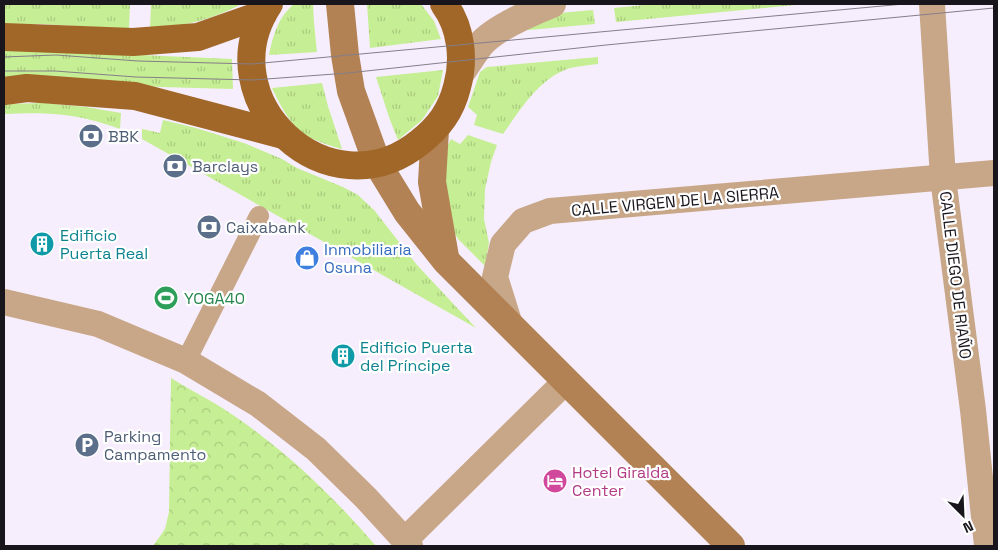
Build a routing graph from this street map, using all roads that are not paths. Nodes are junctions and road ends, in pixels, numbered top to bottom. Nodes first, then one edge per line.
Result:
1 (340, 4) edge
2 (444, 4) edge
3 (552, 4) edge
4 (932, 4) edge
5 (266, 9) edge
6 (4, 37) edge
7 (461, 73) junction
8 (4, 91) edge
9 (435, 130) junction
10 (283, 136) junction
11 (377, 163) junction
12 (994, 173) edge
13 (943, 178) junction
14 (259, 216) dead end
15 (446, 261) junction
16 (4, 302) edge
17 (510, 325) junction
18 (186, 361) junction
19 (566, 381) junction
20 (408, 543) edge
21 (731, 546) edge
22 (987, 546) edge

1 - 11 main road
2 - 7 main road
3 - 7 street
4 - 13 street, CALLE DIEGO DE RIAÑO
5 - 6 main road
5 - 10 main road
7 - 9 main road
8 - 10 main road
9 - 11 main road
9 - 15 main road
10 - 11 main road
11 - 15 main road
12 - 13 street, CALLE VIRGEN DE LA SIERRA
13 - 17 street, CALLE VIRGEN DE LA SIERRA
13 - 22 street, CALLE DIEGO DE RIAÑO
14 - 18 street
15 - 17 main road
16 - 18 street
17 - 19 main road
18 - 20 street
19 - 20 street
19 - 21 main road

